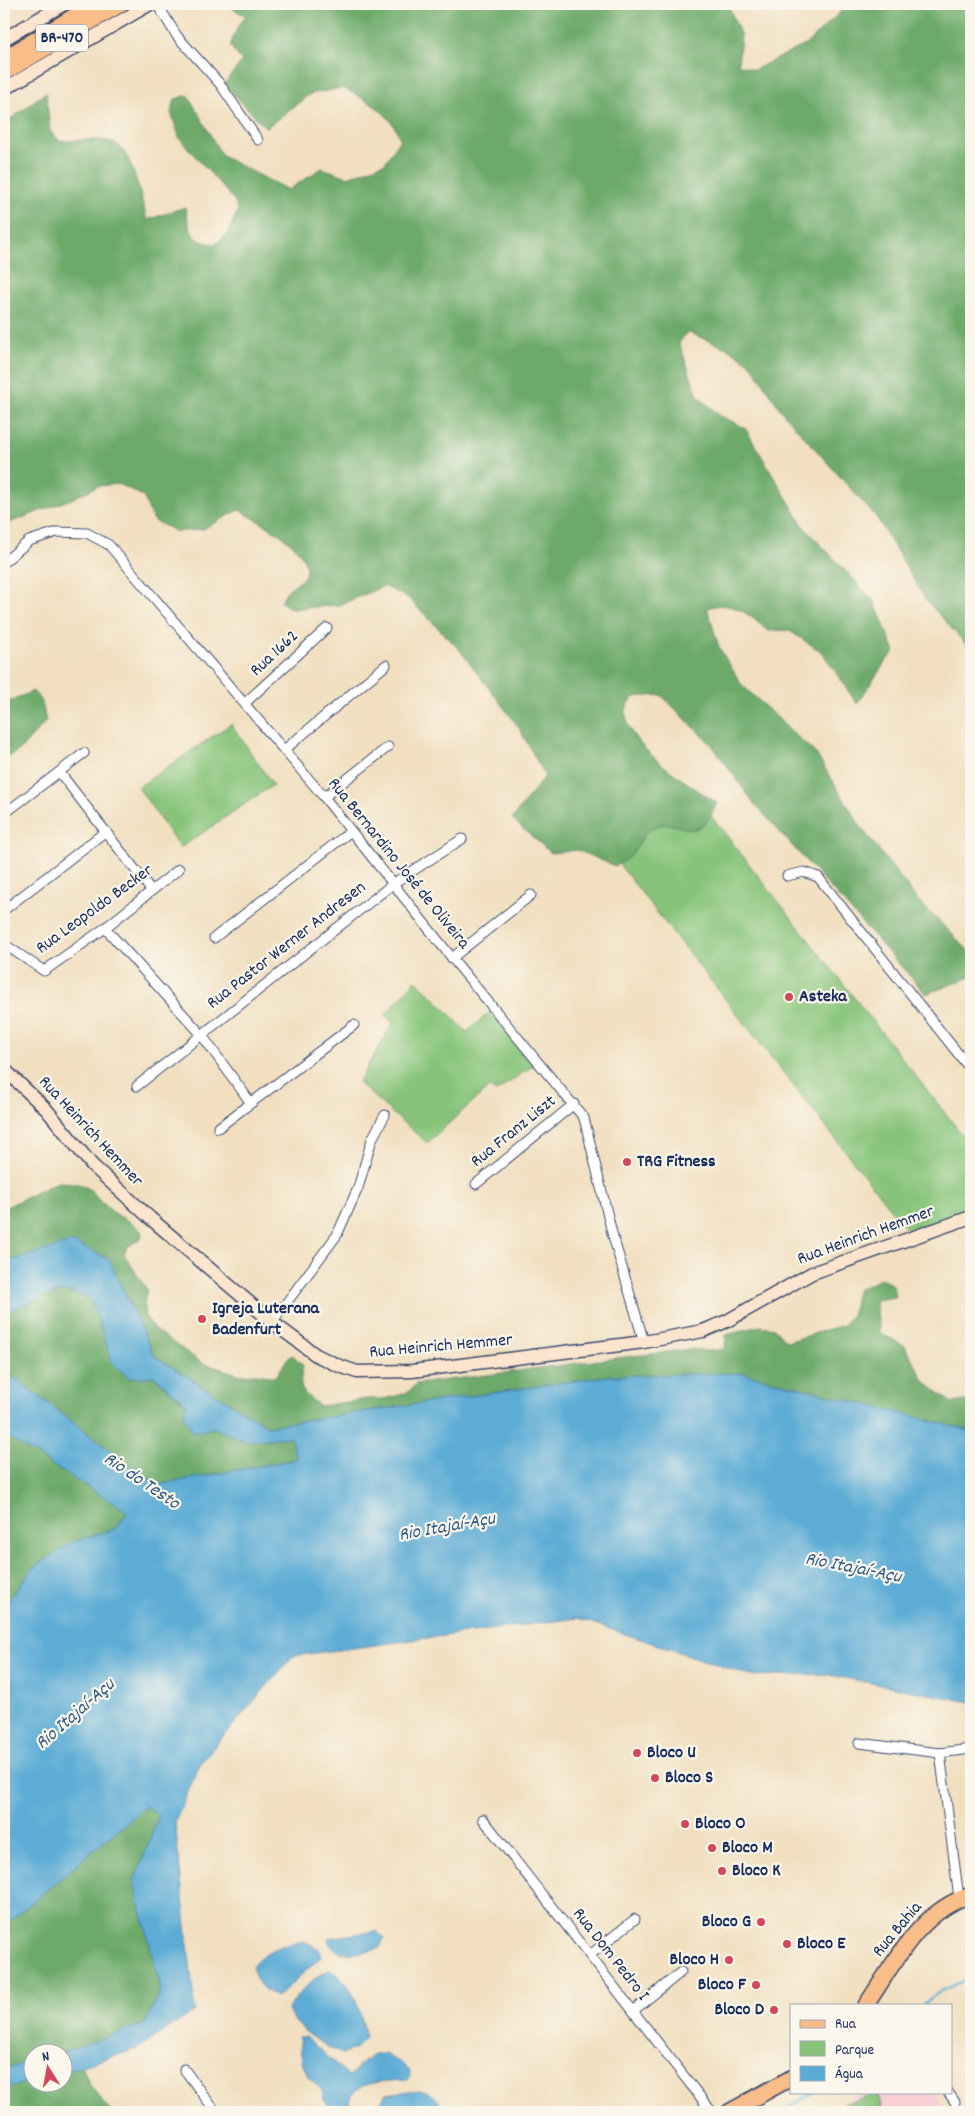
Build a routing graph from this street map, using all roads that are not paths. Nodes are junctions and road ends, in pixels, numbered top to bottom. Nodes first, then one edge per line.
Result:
1 (64, 4) edge
2 (95, 4) edge
3 (120, 4) edge
4 (150, 4) edge
5 (157, 4) edge
6 (4, 39) edge
7 (4, 59) edge
8 (4, 72) edge
9 (4, 89) edge
10 (258, 140) dead end
11 (4, 562) edge
12 (327, 628) dead end
13 (386, 665) dead end
14 (245, 704) junction
15 (388, 747) dead end
16 (284, 750) junction
17 (84, 752) dead end
18 (60, 772) junction
19 (324, 797) junction
20 (4, 814) edge
21 (106, 831) junction
22 (351, 831) junction
23 (462, 839) dead end
24 (179, 869) dead end
25 (787, 876) dead end
26 (394, 883) junction
27 (151, 890) junction
28 (531, 895) dead end
29 (4, 910) edge
30 (105, 928) junction
31 (214, 938) dead end
32 (4, 944) edge
33 (452, 958) junction
34 (354, 1025) dead end
35 (201, 1034) junction
36 (4, 1069) edge
37 (971, 1070) edge
38 (136, 1086) dead end
39 (251, 1103) junction
40 (574, 1104) junction
41 (385, 1115) dead end
42 (218, 1128) dead end
43 (476, 1184) dead end
44 (971, 1217) edge
45 (272, 1322) junction
46 (644, 1342) junction
47 (859, 1743) dead end
48 (971, 1749) edge
49 (940, 1753) junction
50 (483, 1819) dead end
51 (965, 1896) edge
52 (635, 1920) dead end
53 (590, 1955) junction
54 (681, 1972) dead end
55 (872, 2002) edge
56 (633, 2011) junction
57 (184, 2069) dead end
58 (790, 2079) edge
59 (949, 2094) edge
60 (955, 2102) dead end
61 (216, 2112) edge
62 (712, 2112) edge
63 (729, 2112) edge

1 - 6 street
2 - 7 highway, BR-470
3 - 8 highway, BR-470
4 - 9 street
5 - 10 street
11 - 14 street, Rua Bernardino José de Oliveira
12 - 14 street, Rua 1662
13 - 16 street
14 - 16 street, Rua Bernardino José de Oliveira
15 - 19 street
16 - 19 street, Rua Bernardino José de Oliveira
17 - 18 street
18 - 20 street
18 - 21 street
19 - 22 street, Rua Bernardino José de Oliveira
21 - 27 street
21 - 29 street
22 - 26 street, Rua Bernardino José de Oliveira
22 - 31 street
23 - 26 street, Rua Pastor Werner Andresen
24 - 27 street, Rua Leopoldo Becker
25 - 37 street
26 - 33 street, Rua Bernardino José de Oliveira
26 - 35 street, Rua Pastor Werner Andresen
27 - 30 street, Rua Leopoldo Becker
28 - 33 street
30 - 32 street, Rua Leopoldo Becker
30 - 35 street
33 - 40 street, Rua Bernardino José de Oliveira
34 - 39 street
35 - 38 street, Rua Pastor Werner Andresen
35 - 39 street
36 - 45 street, Rua Heinrich Hemmer
39 - 42 street
40 - 43 street, Rua Franz Liszt
40 - 46 street, Rua Bernardino José de Oliveira
41 - 45 street
44 - 46 street, Rua Heinrich Hemmer
45 - 46 street, Rua Heinrich Hemmer
47 - 49 street
48 - 49 street
49 - 51 street
50 - 53 street, Rua Dom Pedro I
51 - 55 main road, Rua Bahia
52 - 53 street
53 - 56 street, Rua Dom Pedro I
54 - 56 street
56 - 62 street, Rua Dom Pedro I
57 - 61 street
58 - 63 main road
59 - 60 street

